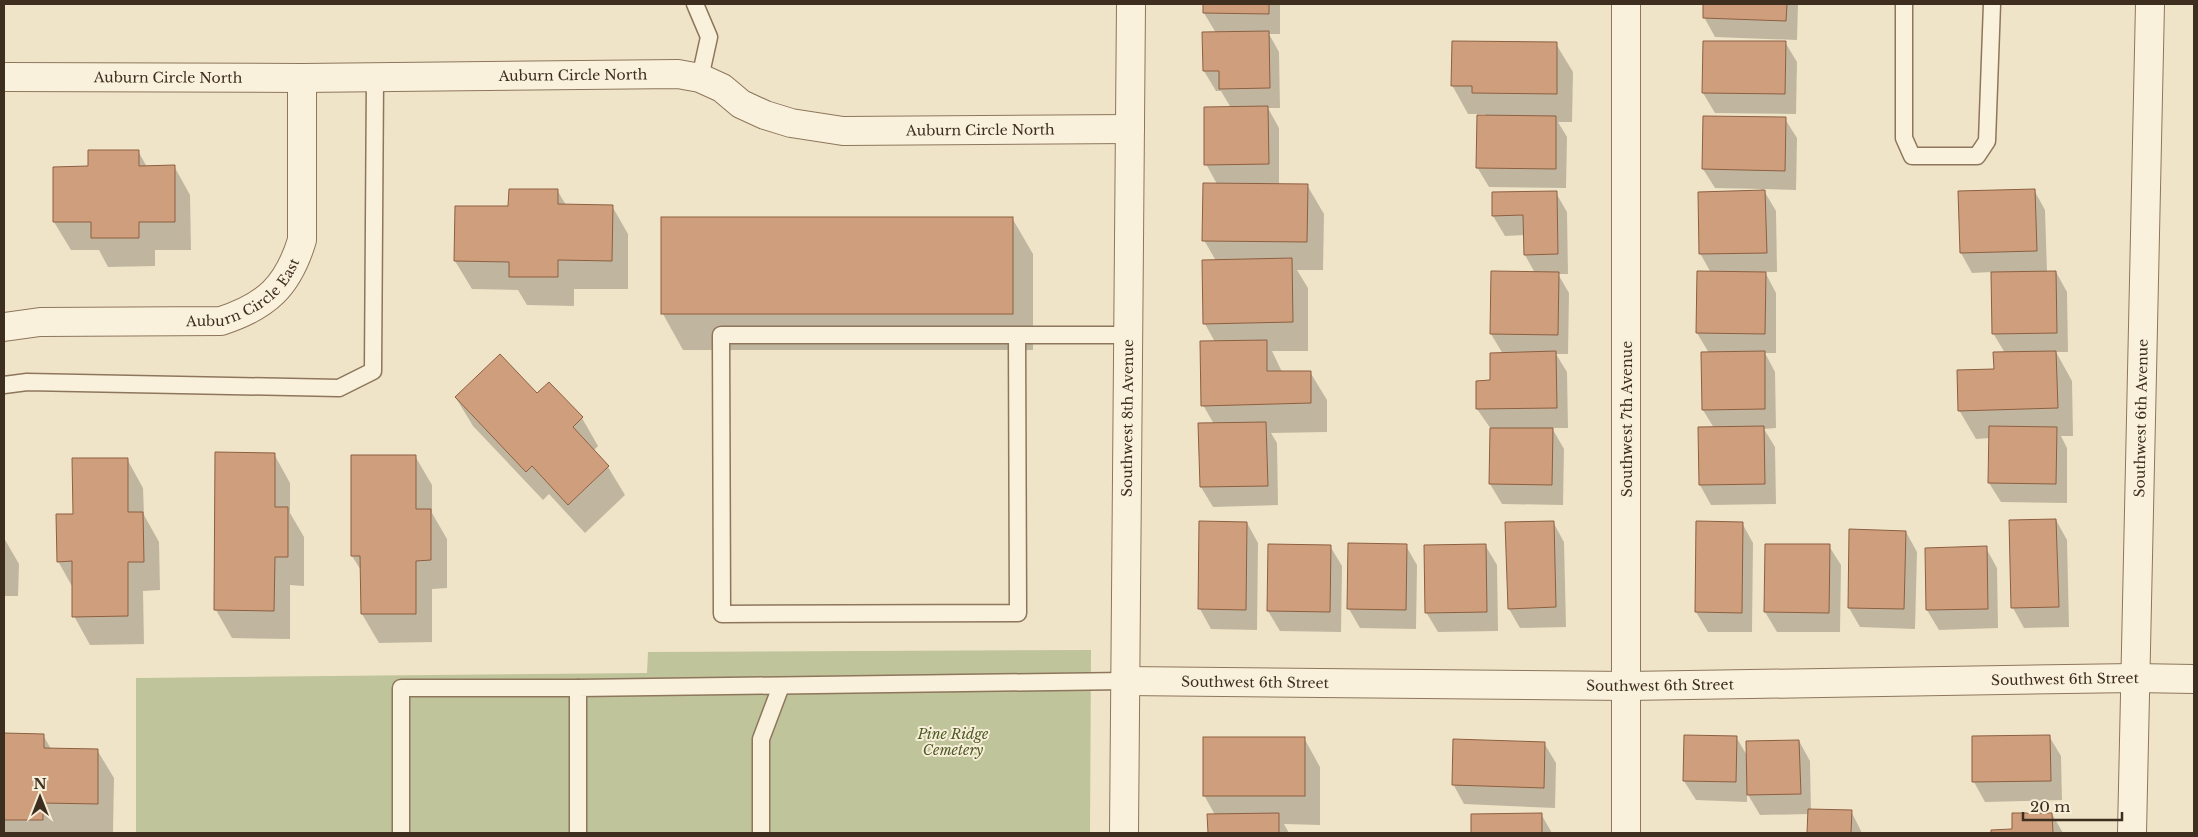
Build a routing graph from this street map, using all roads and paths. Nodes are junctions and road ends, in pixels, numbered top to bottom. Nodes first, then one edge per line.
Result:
1 (695, 4) edge
2 (1132, 4) edge
3 (1626, 4) edge
4 (1904, 4) edge
5 (1992, 4) edge
6 (2150, 4) edge
7 (4, 77) edge
8 (375, 77) junction
9 (302, 78) junction
10 (700, 78) junction
11 (1130, 130) junction
12 (4, 327) edge
13 (1128, 335) junction
14 (1018, 336) junction
15 (4, 385) edge
16 (2134, 678) junction
17 (2194, 679) edge
18 (1125, 681) junction
19 (781, 686) junction
20 (1628, 686) junction
21 (578, 688) junction
22 (401, 833) edge
23 (578, 833) edge
24 (761, 833) edge
25 (1124, 833) edge
26 (1626, 833) edge
27 (2132, 833) edge

1 - 10 lane
2 - 11 street, Southwest 8th Avenue
3 - 20 street, Southwest 7th Avenue
4 - 5 lane
6 - 16 street, Southwest 6th Avenue
7 - 9 street, Auburn Circle North
8 - 9 street, Auburn Circle North
8 - 10 street, Auburn Circle North
8 - 15 lane
9 - 12 street, Auburn Circle East
10 - 11 street, Auburn Circle North
11 - 13 street, Southwest 8th Avenue
13 - 14 lane
13 - 18 street, Southwest 8th Avenue
14 - 14 lane
16 - 17 street, Southwest 6th Street
16 - 20 street, Southwest 6th Street
16 - 27 street, Southwest 6th Avenue
18 - 19 lane
18 - 20 street, Southwest 6th Street
18 - 25 street, Southwest 8th Avenue
19 - 21 lane
19 - 24 lane
20 - 26 street, Southwest 7th Avenue
21 - 22 lane
21 - 23 lane

